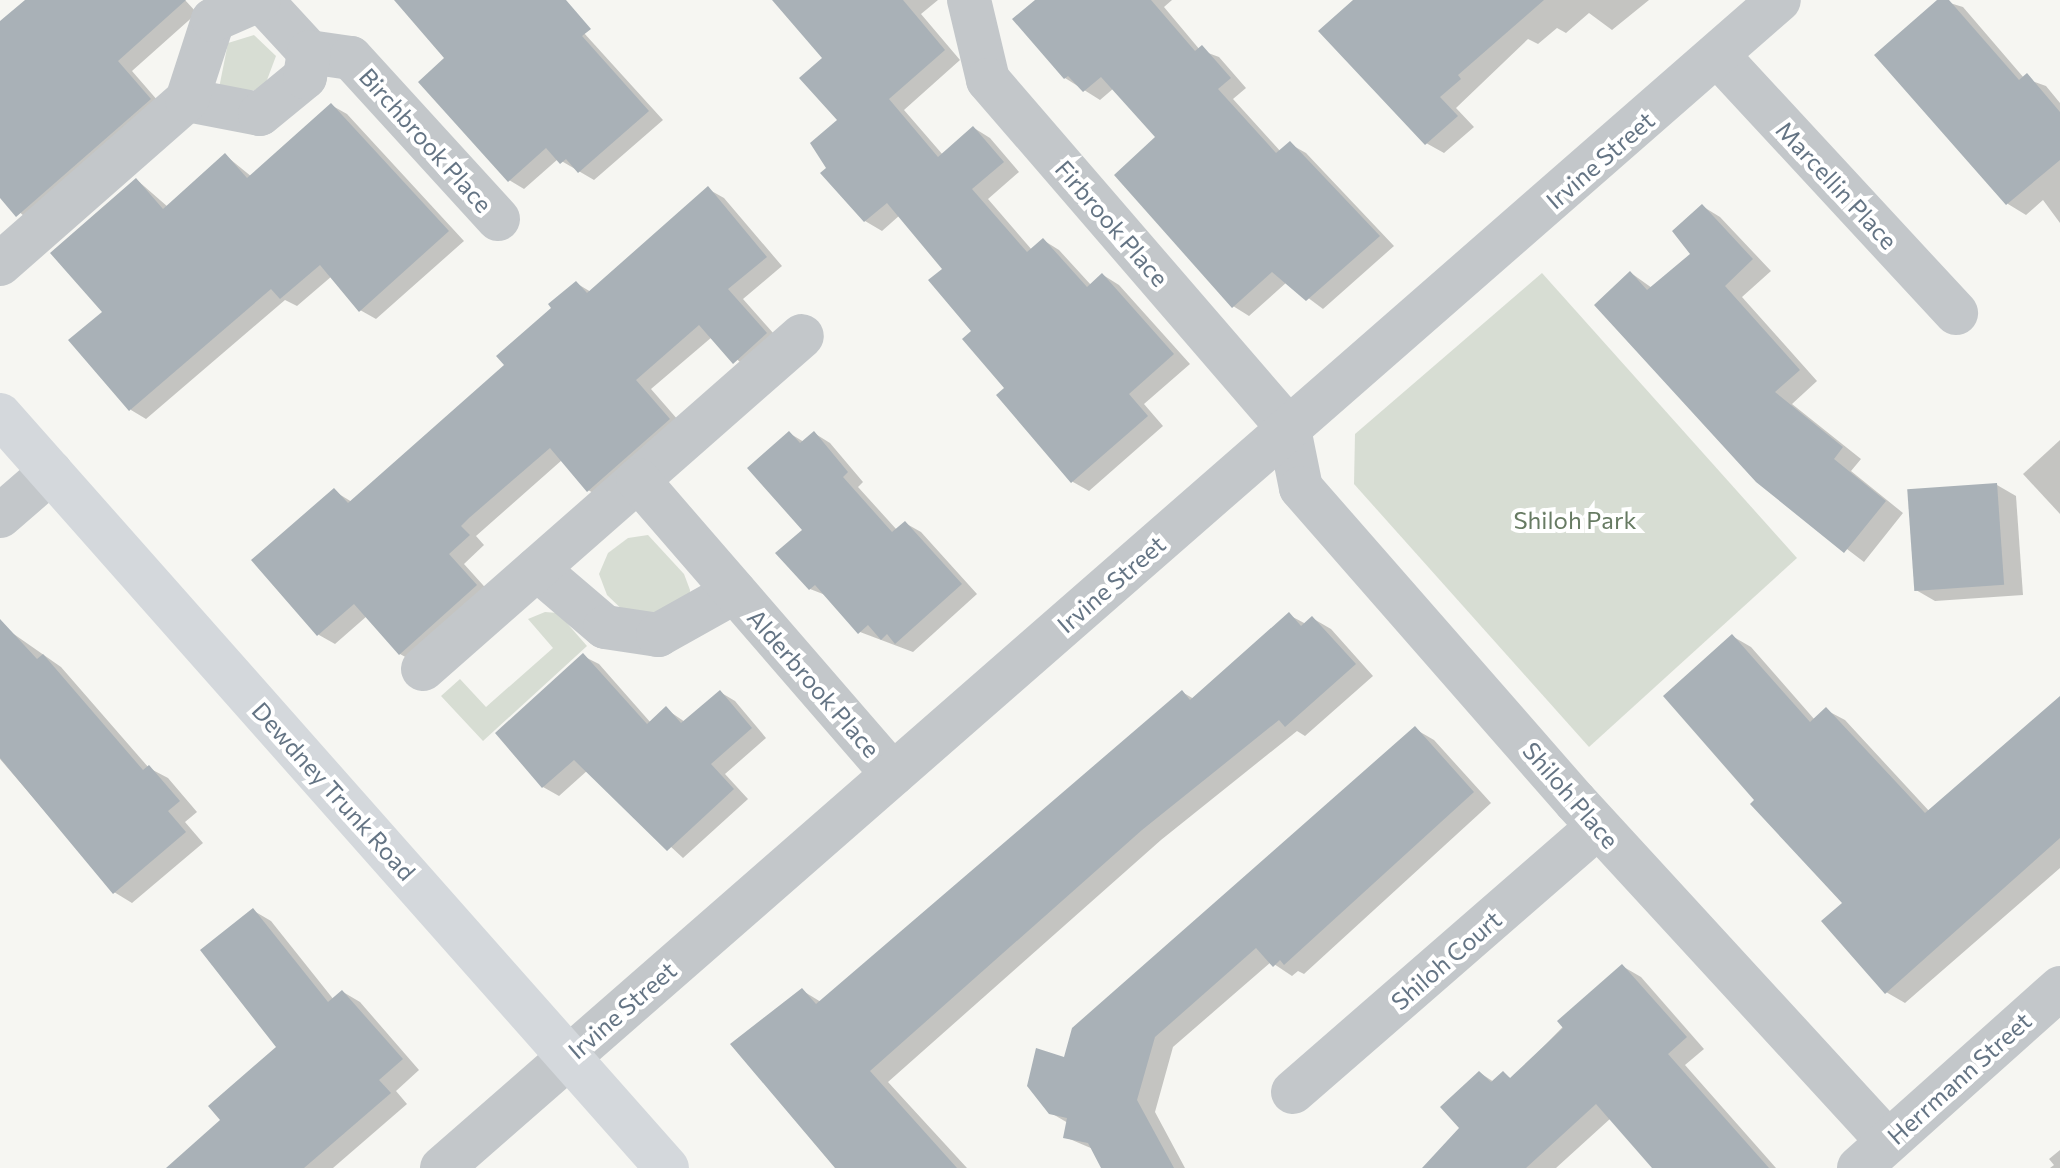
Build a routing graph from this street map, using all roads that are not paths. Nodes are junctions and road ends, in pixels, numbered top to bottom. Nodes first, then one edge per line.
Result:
1 (260, 0) edge
2 (969, 0) edge
3 (1779, 0) edge
4 (309, 52) junction
5 (1719, 57) junction
6 (187, 100) junction
7 (498, 219) dead end
8 (0, 264) edge
9 (1956, 313) dead end
10 (802, 336) dead end
11 (0, 415) edge
12 (1289, 429) junction
13 (51, 472) junction
14 (638, 480) junction
15 (0, 516) edge
16 (537, 569) junction
17 (735, 592) junction
18 (423, 669) dead end
19 (893, 774) junction
20 (1598, 827) junction
21 (2060, 988) edge
22 (568, 1057) junction
23 (1293, 1092) dead end
24 (1874, 1155) edge
25 (442, 1168) edge
26 (667, 1168) edge

1 - 4 street
1 - 6 street
2 - 12 street, Firbrook Place
3 - 5 street, Irvine Street
4 - 6 street
4 - 7 street, Birchbrook Place
5 - 9 street, Marcellin Place
5 - 12 street, Irvine Street
6 - 8 street
10 - 14 street
11 - 13 main road, Dewdney Trunk Road
12 - 19 street, Irvine Street
12 - 20 street, Shiloh Place
13 - 15 street
13 - 22 main road, Dewdney Trunk Road
14 - 16 street
14 - 17 street, Alderbrook Place
16 - 17 street, Alderbrook Place
16 - 18 street
17 - 19 street, Alderbrook Place
19 - 22 street, Irvine Street
20 - 23 street, Shiloh Court
20 - 24 street, Shiloh Place
21 - 24 street, Herrmann Street
22 - 25 street, Irvine Street
22 - 26 main road, Dewdney Trunk Road

